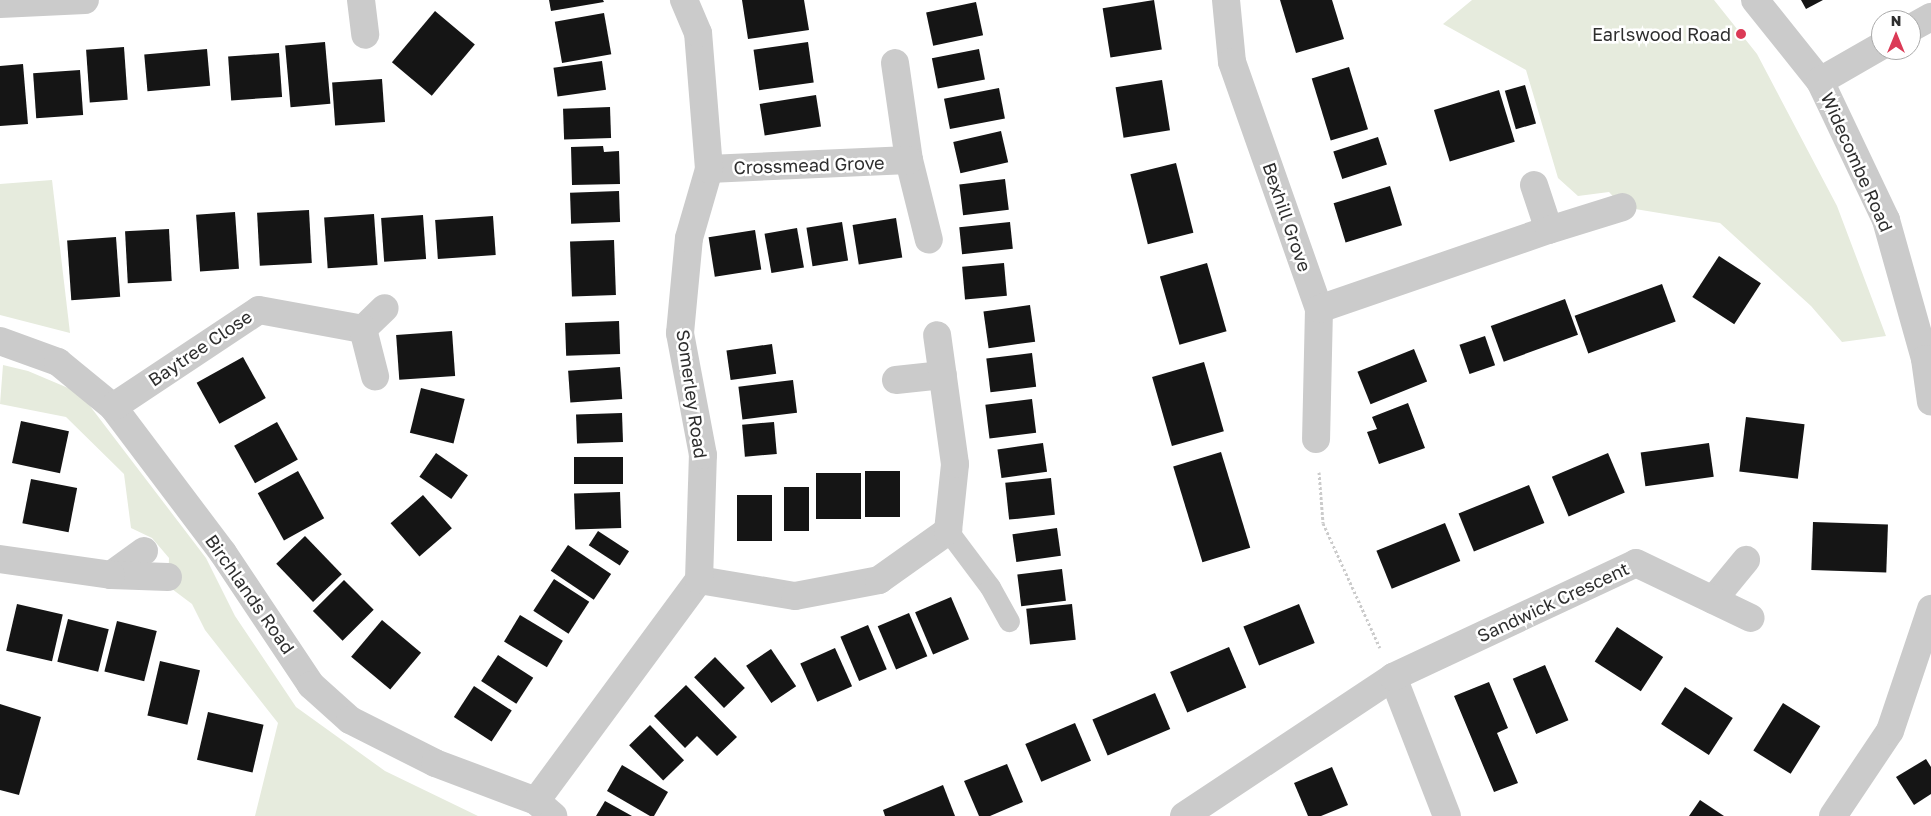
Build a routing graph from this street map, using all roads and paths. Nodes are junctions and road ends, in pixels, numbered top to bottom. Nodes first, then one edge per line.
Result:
1 (85, 0) edge
2 (361, 0) edge
3 (684, 0) edge
4 (1226, 0) edge
5 (1756, 0) edge
6 (0, 4) edge
7 (365, 35) dead end
8 (1871, 52) edge
9 (894, 63) dead end
10 (1820, 81) junction
11 (909, 160) junction
12 (709, 169) junction
13 (1534, 185) dead end
14 (1623, 208) dead end
15 (1549, 230) junction
16 (929, 240) dead end
17 (385, 308) dead end
18 (1319, 309) junction
19 (363, 329) junction
20 (937, 335) dead end
21 (0, 341) edge
22 (943, 375) junction
23 (375, 376) dead end
24 (896, 380) dead end
25 (1931, 402) edge
26 (114, 407) junction
27 (1316, 438) joint
28 (948, 531) junction
29 (144, 551) dead end
30 (0, 559) edge
31 (1746, 560) dead end
32 (111, 575) junction
33 (168, 577) dead end
34 (699, 580) junction
35 (1713, 600) junction
36 (1931, 612) edge
37 (1751, 618) dead end
38 (1009, 621) dead end
39 (1393, 678) junction
40 (544, 808) edge
41 (1184, 816) edge
42 (1447, 816) edge
43 (1834, 816) edge

1 - 6 street
2 - 7 street
3 - 12 street, Somerley Road
4 - 18 street, Bexhill Grove
5 - 10 street, Widecombe Road
8 - 10 street
9 - 11 street, Crossmead Grove
10 - 25 street, Widecombe Road
11 - 12 street, Crossmead Grove
11 - 16 street, Crossmead Grove
12 - 34 street, Somerley Road
13 - 15 street
14 - 15 street
15 - 18 street
17 - 19 street
18 - 27 street, Bexhill Grove
19 - 23 street
19 - 26 street, Baytree Close
20 - 22 street
21 - 26 street, Birchlands Road
22 - 24 street
22 - 28 street
26 - 40 street, Birchlands Road
27 - 39 path
28 - 34 street
28 - 38 lane
29 - 32 street
30 - 32 street
31 - 35 street
32 - 33 street
34 - 40 street
35 - 37 street, Sandwick Crescent
35 - 39 street, Sandwick Crescent
36 - 43 street
39 - 41 street, Sandwick Crescent
39 - 42 street

